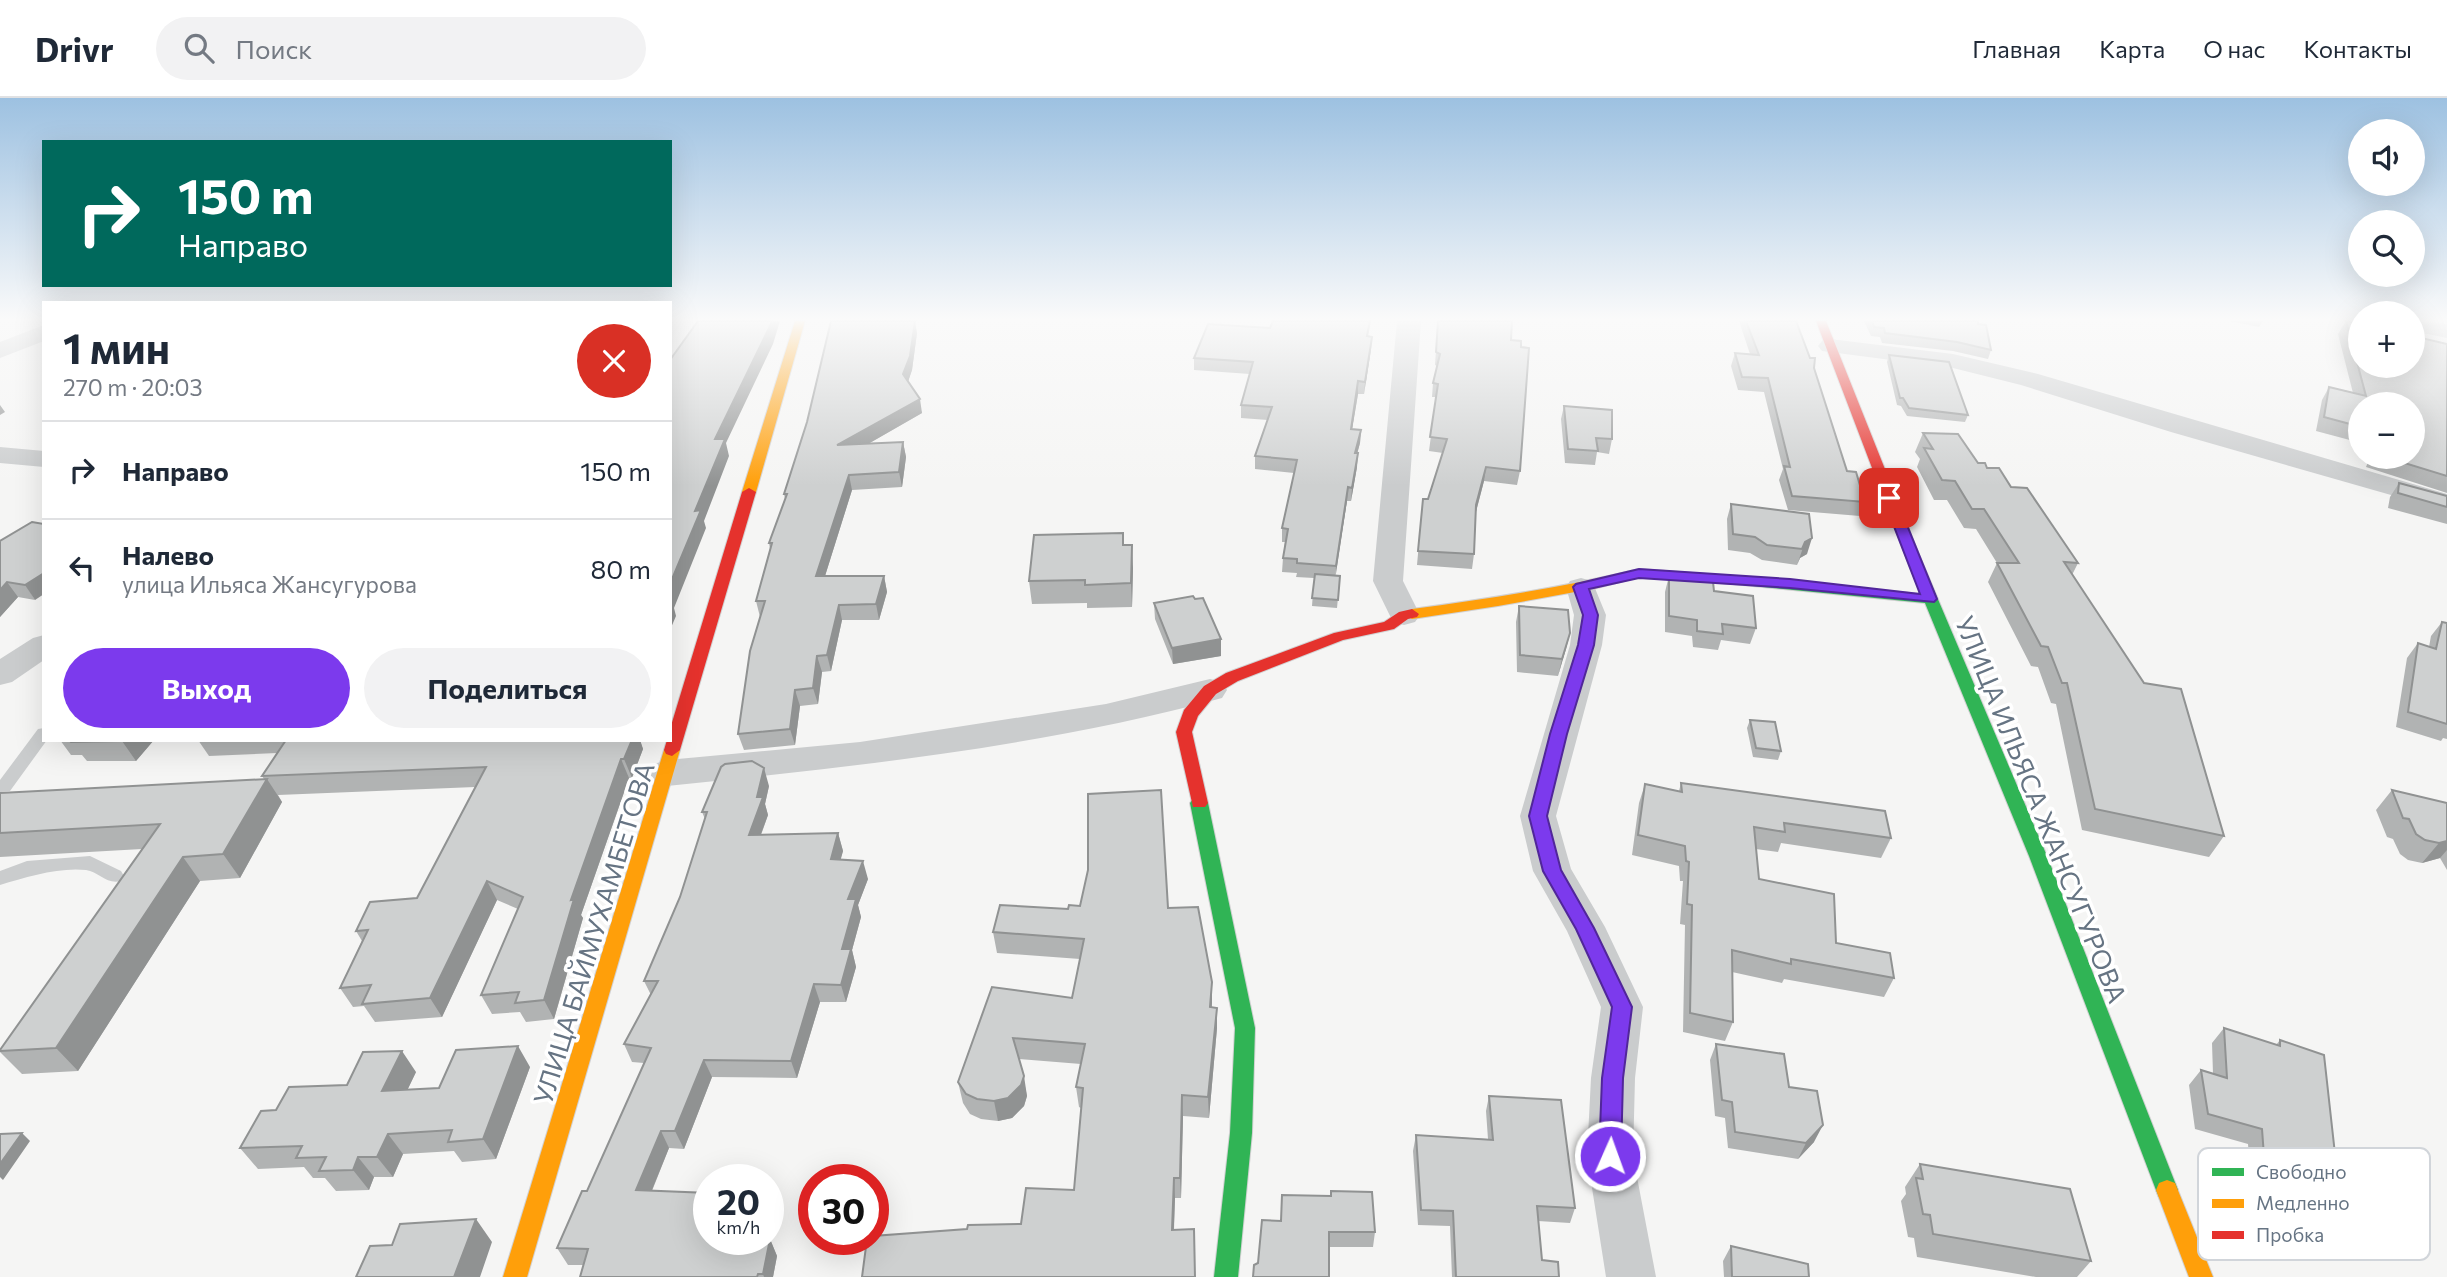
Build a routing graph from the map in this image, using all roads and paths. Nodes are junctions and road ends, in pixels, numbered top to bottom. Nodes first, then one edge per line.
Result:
1 (784, 376) edge
2 (1405, 376) edge
3 (1842, 376) edge
4 (2017, 376) edge
5 (0, 455) edge
6 (42, 459) edge
7 (2447, 503) edge
8 (1581, 587) junction
9 (1929, 599) junction
10 (1404, 615) junction
11 (42, 646) edge
12 (0, 674) edge
13 (1210, 690) junction
14 (42, 736) edge
15 (667, 773) junction
16 (4, 788) dead end
17 (115, 876) dead end
18 (0, 878) edge
19 (515, 1277) edge
20 (1226, 1277) edge
21 (1631, 1277) edge
22 (2201, 1277) edge

1 - 15 street, УЛИЦА БАЙМУХАМБЕТОВА
2 - 10 street
3 - 9 street, УЛИЦА ИЛЬЯСА ЖАНСУГУРОВА
4 - 7 street
5 - 6 street
8 - 9 street
8 - 10 street
8 - 21 street
9 - 22 street, УЛИЦА ИЛЬЯСА ЖАНСУГУРОВА
10 - 13 street
11 - 12 street
13 - 15 street
13 - 20 street
14 - 16 lane
15 - 19 street, УЛИЦА БАЙМУХАМБЕТОВА
17 - 18 lane

